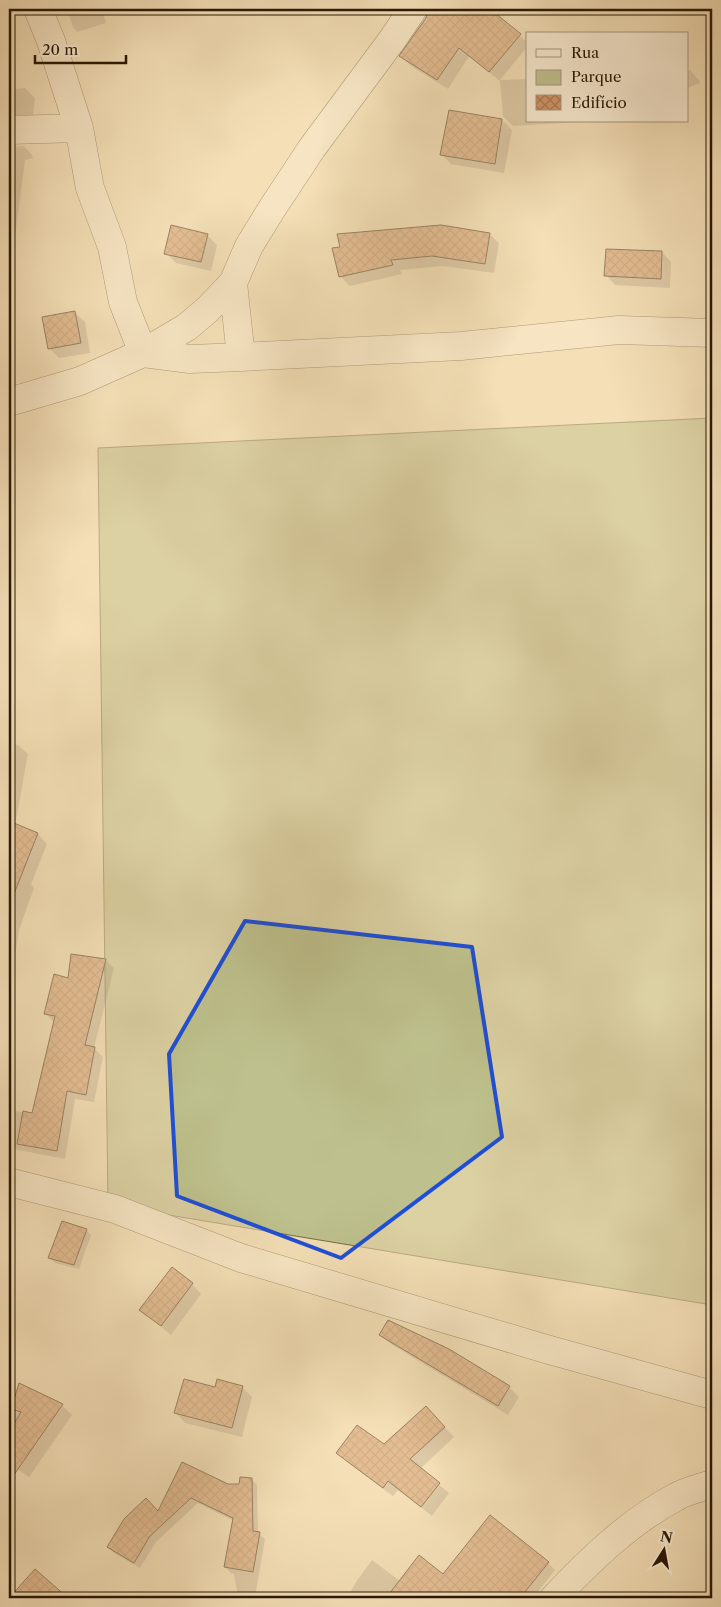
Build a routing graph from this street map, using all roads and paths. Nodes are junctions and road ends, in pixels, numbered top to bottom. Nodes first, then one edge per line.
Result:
1 (38, 9) edge
2 (413, 9) edge
3 (78, 128) junction
4 (9, 130) edge
5 (233, 283) junction
6 (712, 334) edge
7 (143, 353) junction
8 (241, 357) junction
9 (9, 402) edge
10 (9, 1182) edge
11 (712, 1395) edge
12 (712, 1484) edge
13 (554, 1598) edge

1 - 3 street
2 - 5 street
3 - 4 street
3 - 7 street
5 - 7 street
5 - 8 street
6 - 8 street
7 - 8 street
7 - 9 street
10 - 11 street
12 - 13 street

